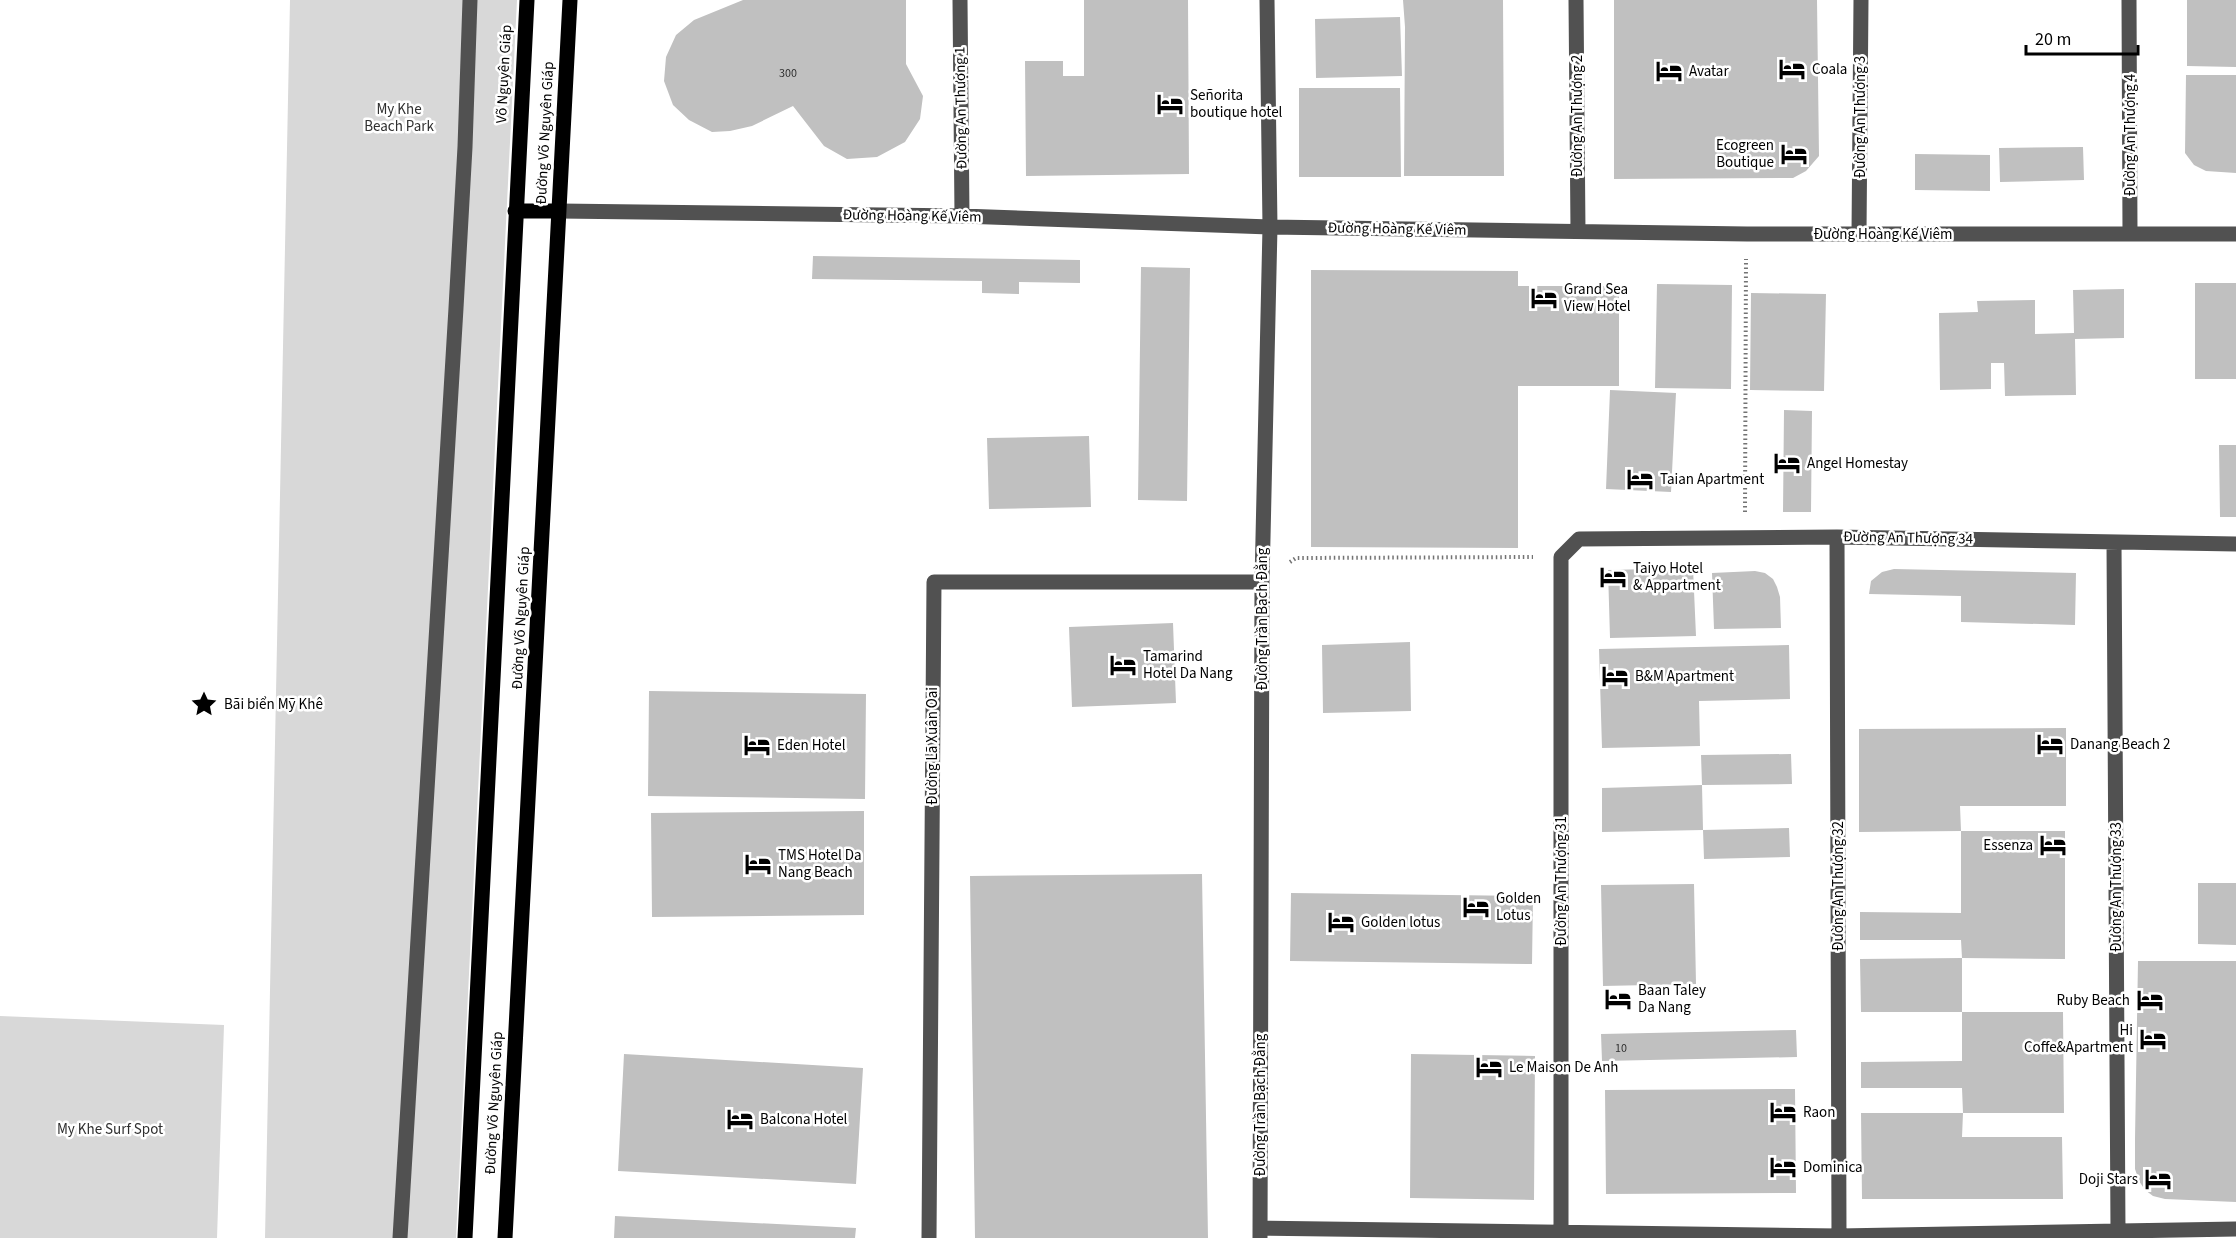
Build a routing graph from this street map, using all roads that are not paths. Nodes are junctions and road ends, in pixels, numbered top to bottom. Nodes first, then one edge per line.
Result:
1 (470, 0) edge
2 (527, 0) edge
3 (570, 0) edge
4 (960, 0) edge
5 (1267, 0) edge
6 (1576, 0) edge
7 (1861, 0) edge
8 (2129, 0) edge
9 (518, 149) joint
10 (515, 211) junction
11 (559, 212) junction
12 (962, 216) junction
13 (1270, 226) junction
14 (1578, 231) junction
15 (1859, 233) junction
16 (2130, 234) junction
17 (2236, 234) edge
18 (1837, 537) junction
19 (2114, 543) junction
20 (2236, 544) edge
21 (1561, 557) joint
22 (1262, 582) junction
23 (2236, 1229) edge
24 (1561, 1231) junction
25 (2118, 1231) junction
26 (1260, 1233) edge
27 (1839, 1236) junction
28 (400, 1238) edge
29 (465, 1238) edge
30 (505, 1238) edge
31 (928, 1238) edge

1 - 28 street
2 - 9 main road, Võ Nguyên Giáp
3 - 11 main road, Đường Võ Nguyên Giáp
4 - 12 street, Đường An Thượng 1
5 - 13 street, Đường Trần Bạch Đằng
6 - 14 street, Đường An Thượng 2
7 - 15 street, Đường An Thượng 3
8 - 16 street, Đường An Thượng 4
9 - 10 main road, Đường Võ Nguyên Giáp
10 - 11 main road
10 - 29 main road, Đường Võ Nguyên Giáp
11 - 12 street, Đường Hoàng Kế Viêm
11 - 30 main road, Đường Võ Nguyên Giáp
12 - 13 street, Đường Hoàng Kế Viêm
13 - 14 street, Đường Hoàng Kế Viêm
13 - 22 street, Đường Trần Bạch Đằng
14 - 15 street, Đường Hoàng Kế Viêm
15 - 16 street, Đường Hoàng Kế Viêm
16 - 17 street, Đường Hoàng Kế Viêm
18 - 19 street, Đường An Thượng 34
18 - 21 street, Đường An Thượng 34
18 - 27 street, Đường An Thượng 32
19 - 20 street, Đường An Thượng 34
19 - 25 street, Đường An Thượng 33
21 - 24 street, Đường An Thượng 31
22 - 26 street, Đường Trần Bạch Đằng
22 - 31 street, Đường Lã Xuân Oai
23 - 25 street
24 - 26 street
24 - 27 street
25 - 27 street

